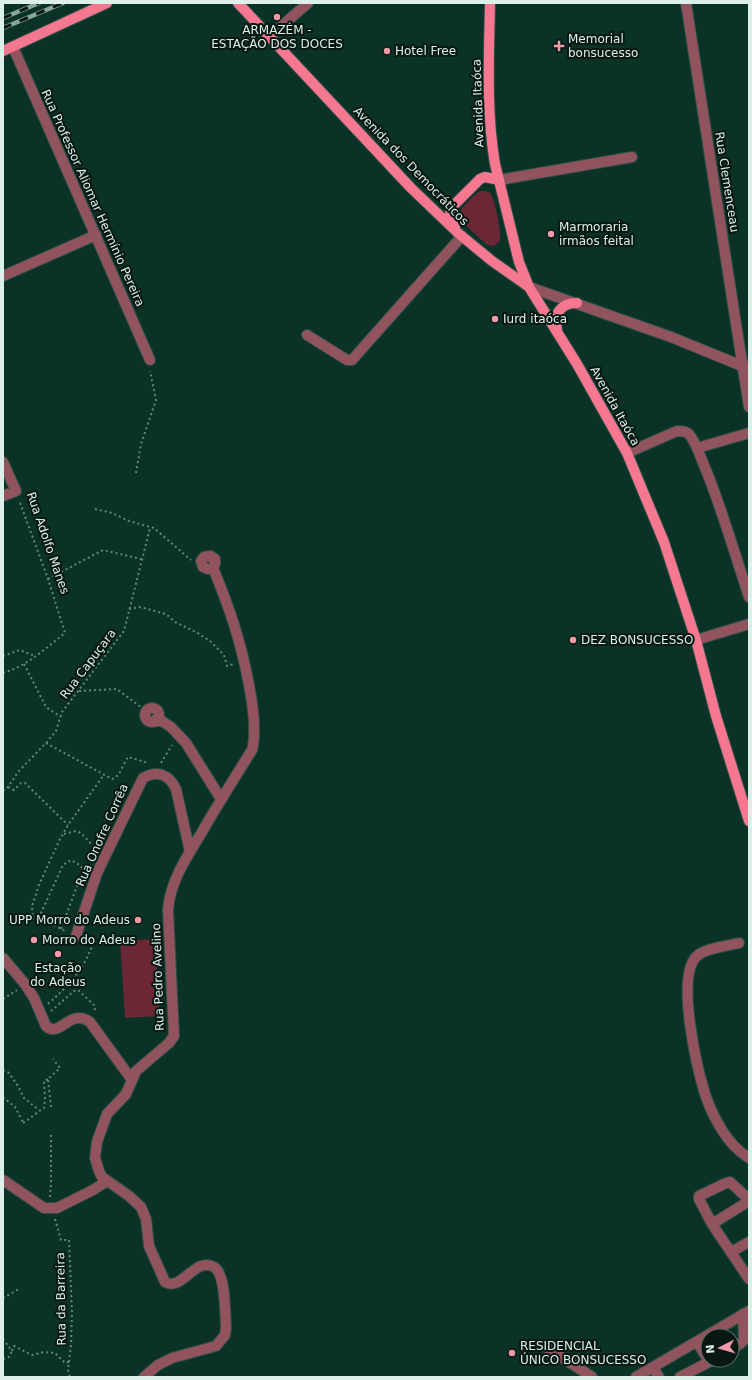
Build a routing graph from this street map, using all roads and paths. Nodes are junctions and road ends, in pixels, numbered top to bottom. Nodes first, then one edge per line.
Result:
1 (107, 3) edge
2 (238, 3) edge
3 (308, 3) edge
4 (490, 3) edge
5 (686, 3) edge
6 (270, 36) junction
7 (8, 49) edge
8 (632, 157) dead end
9 (499, 180) junction
10 (96, 235) junction
11 (460, 235) junction
12 (3, 276) edge
13 (529, 287) junction
14 (576, 303) junction
15 (558, 333) junction
16 (307, 334) dead end
17 (150, 360) joint
18 (745, 366) edge
19 (749, 407) edge
20 (749, 433) edge
21 (697, 448) junction
22 (627, 453) junction
23 (3, 462) edge
24 (136, 473) dead end
25 (16, 491) junction
26 (3, 496) edge
27 (95, 509) dead end
28 (150, 528) junction
29 (141, 559) junction
30 (202, 566) joint
31 (48, 579) junction
32 (749, 597) edge
33 (129, 609) junction
34 (749, 624) edge
35 (696, 640) junction
36 (3, 656) edge
37 (35, 656) junction
38 (24, 664) junction
39 (227, 666) dead end
40 (3, 673) edge
41 (79, 691) junction
42 (146, 711) joint
43 (61, 717) junction
44 (179, 734) junction
45 (46, 743) junction
46 (159, 774) junction
47 (104, 776) junction
48 (8, 787) junction
49 (3, 791) edge
50 (221, 799) junction
51 (749, 821) edge
52 (68, 825) junction
53 (63, 834) junction
54 (190, 852) junction
55 (105, 857) junction
56 (33, 920) dead end
57 (61, 929) junction
58 (76, 936) junction
59 (739, 943) dead end
60 (3, 958) edge
61 (25, 984) junction
62 (3, 999) edge
63 (46, 1006) dead end
64 (47, 1013) dead end
65 (84, 1018) junction
66 (53, 1059) dead end
67 (3, 1070) edge
68 (48, 1078) junction
69 (132, 1080) junction
70 (3, 1097) edge
71 (51, 1107) dead end
72 (39, 1110) junction
73 (51, 1135) dead end
74 (749, 1158) edge
75 (3, 1180) edge
76 (107, 1181) junction
77 (748, 1199) edge
78 (52, 1209) junction
79 (712, 1224) junction
80 (749, 1242) edge
81 (731, 1252) junction
82 (749, 1279) edge
83 (19, 1289) dead end
84 (3, 1298) edge
85 (746, 1312) edge
86 (3, 1339) edge
87 (697, 1342) junction
88 (740, 1344) edge
89 (700, 1346) edge
90 (546, 1347) dead end
91 (12, 1351) junction
92 (3, 1359) edge
93 (69, 1362) junction
94 (700, 1366) edge
95 (653, 1368) junction
96 (70, 1377) edge
97 (144, 1377) edge
98 (592, 1377) edge
99 (636, 1377) edge
100 (660, 1377) edge
101 (680, 1377) edge

1 - 7 main road
2 - 6 main road, Avenida dos Democráticos
3 - 6 street
4 - 9 main road, Avenida Itaóca
5 - 18 street, Rua Clemenceau
6 - 11 main road, Avenida dos Democráticos
7 - 10 street, Rua Professor Aliomar Hermínio Pereira
8 - 9 street
9 - 11 main road
9 - 13 main road, Avenida Itaóca
10 - 12 street
10 - 17 street, Rua Professor Aliomar Hermínio Pereira
11 - 13 main road, Avenida dos Democráticos
11 - 16 street
13 - 14 street, Avenida dos Democráticos
13 - 15 main road, Avenida Itaóca
14 - 15 main road
14 - 18 street, Avenida dos Democráticos
15 - 22 main road, Avenida Itaóca
17 - 24 path
18 - 19 street, Rua Clemenceau
20 - 21 street
21 - 22 street
21 - 32 street
22 - 35 main road, Avenida Itaóca
23 - 25 street, Rua Adolfo Manes
25 - 26 street
25 - 31 path, Rua Adolfo Manes
27 - 28 path
28 - 29 path, Rua Capuçara
28 - 30 path
29 - 31 path
29 - 33 path, Rua Capuçara
30 - 50 street, Rua Pedro Avelino
31 - 37 path, Rua Adolfo Manes
33 - 39 path
33 - 41 path, Rua Capuçara
34 - 35 street
35 - 51 main road, Avenida Itaóca
36 - 37 path
37 - 38 path
38 - 40 path
38 - 43 path
41 - 42 path
41 - 43 path, Rua Capuçara
42 - 44 street
43 - 45 path, Rua Capuçara
44 - 46 path
44 - 50 street
45 - 47 path
45 - 48 path, Rua Capuçara
46 - 47 path
46 - 54 street
46 - 55 street, Rua Onofre Corrêa
47 - 52 path
48 - 49 path, Rua Capuçara
48 - 52 path
50 - 54 street, Rua Pedro Avelino
52 - 53 path
53 - 55 path
53 - 56 path
54 - 69 street, Rua Pedro Avelino
55 - 58 street, Rua Onofre Corrêa
57 - 57 path
57 - 58 path
58 - 63 path
59 - 74 street
60 - 61 street
61 - 62 path
61 - 65 street
64 - 65 path
65 - 69 street
66 - 68 path
67 - 72 path
68 - 71 path
68 - 72 path
69 - 76 street, Rua Pedro Avelino
70 - 72 path
73 - 78 path, Rua da Barreira
75 - 78 street
76 - 78 street
76 - 97 street, Rua Pedro Avelino
77 - 79 street
77 - 79 street
78 - 93 path, Rua da Barreira
79 - 81 street
80 - 81 street
81 - 82 street
83 - 84 path
85 - 87 street
85 - 88 street
86 - 91 path
87 - 89 street
87 - 95 street
90 - 98 street
91 - 92 path
91 - 93 path
93 - 96 path, Rua da Barreira
94 - 101 street
95 - 99 street
95 - 100 street

